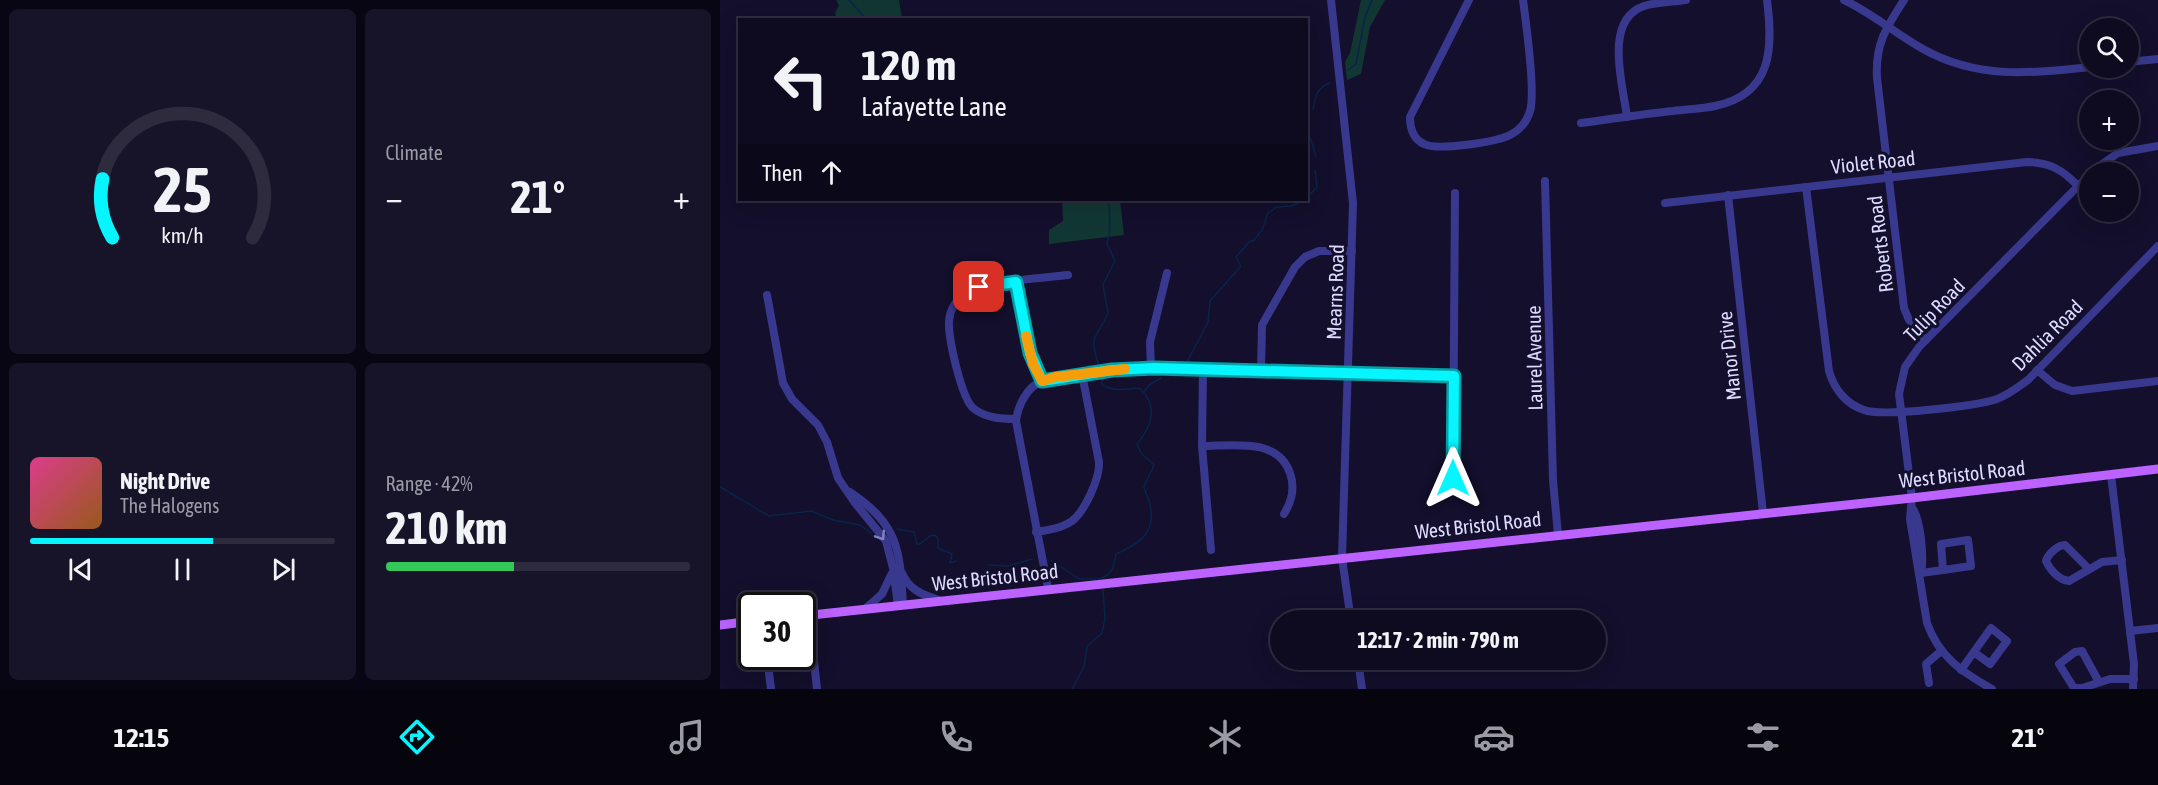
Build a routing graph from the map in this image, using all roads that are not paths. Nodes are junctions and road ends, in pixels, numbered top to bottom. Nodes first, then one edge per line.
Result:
1 (1331, 0) edge
2 (1469, 0) edge
3 (1523, 0) edge
4 (1686, 0) edge
5 (1767, 0) edge
6 (1844, 0) edge
7 (1904, 0) edge
8 (1666, 1) edge
9 (1888, 26) junction
10 (2158, 59) edge
11 (2139, 61) edge
12 (2079, 68) edge
13 (1627, 117) junction
14 (1581, 123) dead end
15 (2158, 146) edge
16 (2105, 162) edge
17 (1888, 177) junction
18 (1545, 182) dead end
19 (2078, 186) joint
20 (1806, 187) junction
21 (1455, 193) dead end
22 (1728, 195) junction
23 (1665, 203) dead end
24 (2158, 246) edge
25 (1352, 251) junction
26 (1167, 273) dead end
27 (1068, 275) dead end
28 (1016, 282) junction
29 (767, 295) dead end
30 (1926, 340) junction
31 (1151, 368) junction
32 (1203, 370) junction
33 (2037, 370) junction
34 (1261, 371) junction
35 (1349, 373) junction
36 (1082, 374) junction
37 (1454, 376) junction
38 (1042, 381) junction
39 (2158, 381) edge
40 (1901, 412) junction
41 (1016, 419) junction
42 (1202, 446) junction
43 (2158, 469) edge
44 (2111, 476) junction
45 (1453, 478) dead end
46 (1912, 498) junction
47 (1763, 513) junction
48 (1284, 514) dead end
49 (1036, 532) junction
50 (1558, 535) junction
51 (1211, 550) dead end
52 (1342, 558) junction
53 (2122, 560) junction
54 (897, 569) junction
55 (2089, 569) junction
56 (1943, 570) junction
57 (1921, 573) junction
58 (1048, 588) junction
59 (941, 601) junction
60 (900, 605) junction
61 (866, 609) junction
62 (1349, 610) edge
63 (816, 615) edge
64 (738, 623) edge
65 (720, 625) edge
66 (2158, 628) edge
67 (2130, 631) junction
68 (1941, 651) junction
69 (1974, 652) junction
70 (769, 670) edge
71 (814, 670) edge
72 (1359, 670) edge
73 (1961, 670) junction
74 (2134, 679) junction
75 (2099, 682) junction
76 (1929, 683) dead end
77 (771, 689) edge
78 (817, 689) edge
79 (1362, 689) edge
80 (1992, 689) edge
81 (2133, 689) edge

1 - 25 street, Mearns Road
2 - 3 street
4 - 8 street
5 - 13 street
6 - 9 street
7 - 9 street, Roberts Road
8 - 13 street
9 - 12 street
9 - 17 street, Roberts Road
10 - 11 street
13 - 14 street
15 - 16 street, Tulip Road
17 - 19 street, Violet Road
17 - 20 street, Violet Road
17 - 30 street, Roberts Road
18 - 50 street, Laurel Avenue
19 - 30 street, Tulip Road
20 - 22 street, Violet Road
20 - 40 street, Dahlia Road
21 - 37 street
22 - 23 street, Violet Road
22 - 47 street, Manor Drive
24 - 33 street, Dahlia Road
25 - 34 street
25 - 35 street, Mearns Road
26 - 31 street
27 - 28 street
28 - 38 street
28 - 41 street
29 - 54 street
30 - 40 street, Tulip Road
31 - 32 street
31 - 36 street
32 - 34 street
32 - 42 street
33 - 39 street
33 - 40 street, Dahlia Road
34 - 35 street
35 - 37 street
35 - 52 street, Mearns Road
36 - 38 street
36 - 49 street
37 - 45 street
38 - 41 street
40 - 46 street, Tulip Road
41 - 49 street
42 - 48 street
42 - 51 street
43 - 44 main road, West Bristol Road
44 - 46 main road, West Bristol Road
44 - 53 street
46 - 47 main road, West Bristol Road
46 - 57 street, Tulip Road
47 - 50 main road, West Bristol Road
49 - 58 street
50 - 52 main road, West Bristol Road
52 - 58 main road, West Bristol Road
52 - 62 street, Mearns Road
53 - 55 street
53 - 67 street
54 - 59 street
54 - 60 street
54 - 61 street
55 - 55 street
56 - 56 street
56 - 57 street
57 - 68 street, Tulip Road
58 - 59 main road, West Bristol Road
59 - 60 main road, West Bristol Road
60 - 61 main road, West Bristol Road
61 - 63 main road, West Bristol Road
64 - 65 main road
66 - 67 street
67 - 74 street
68 - 73 street, Tulip Road
68 - 76 street
69 - 69 street
69 - 73 street
70 - 77 street
71 - 78 street
72 - 79 street
73 - 80 street, Tulip Road
74 - 75 street
74 - 81 street
75 - 75 street

